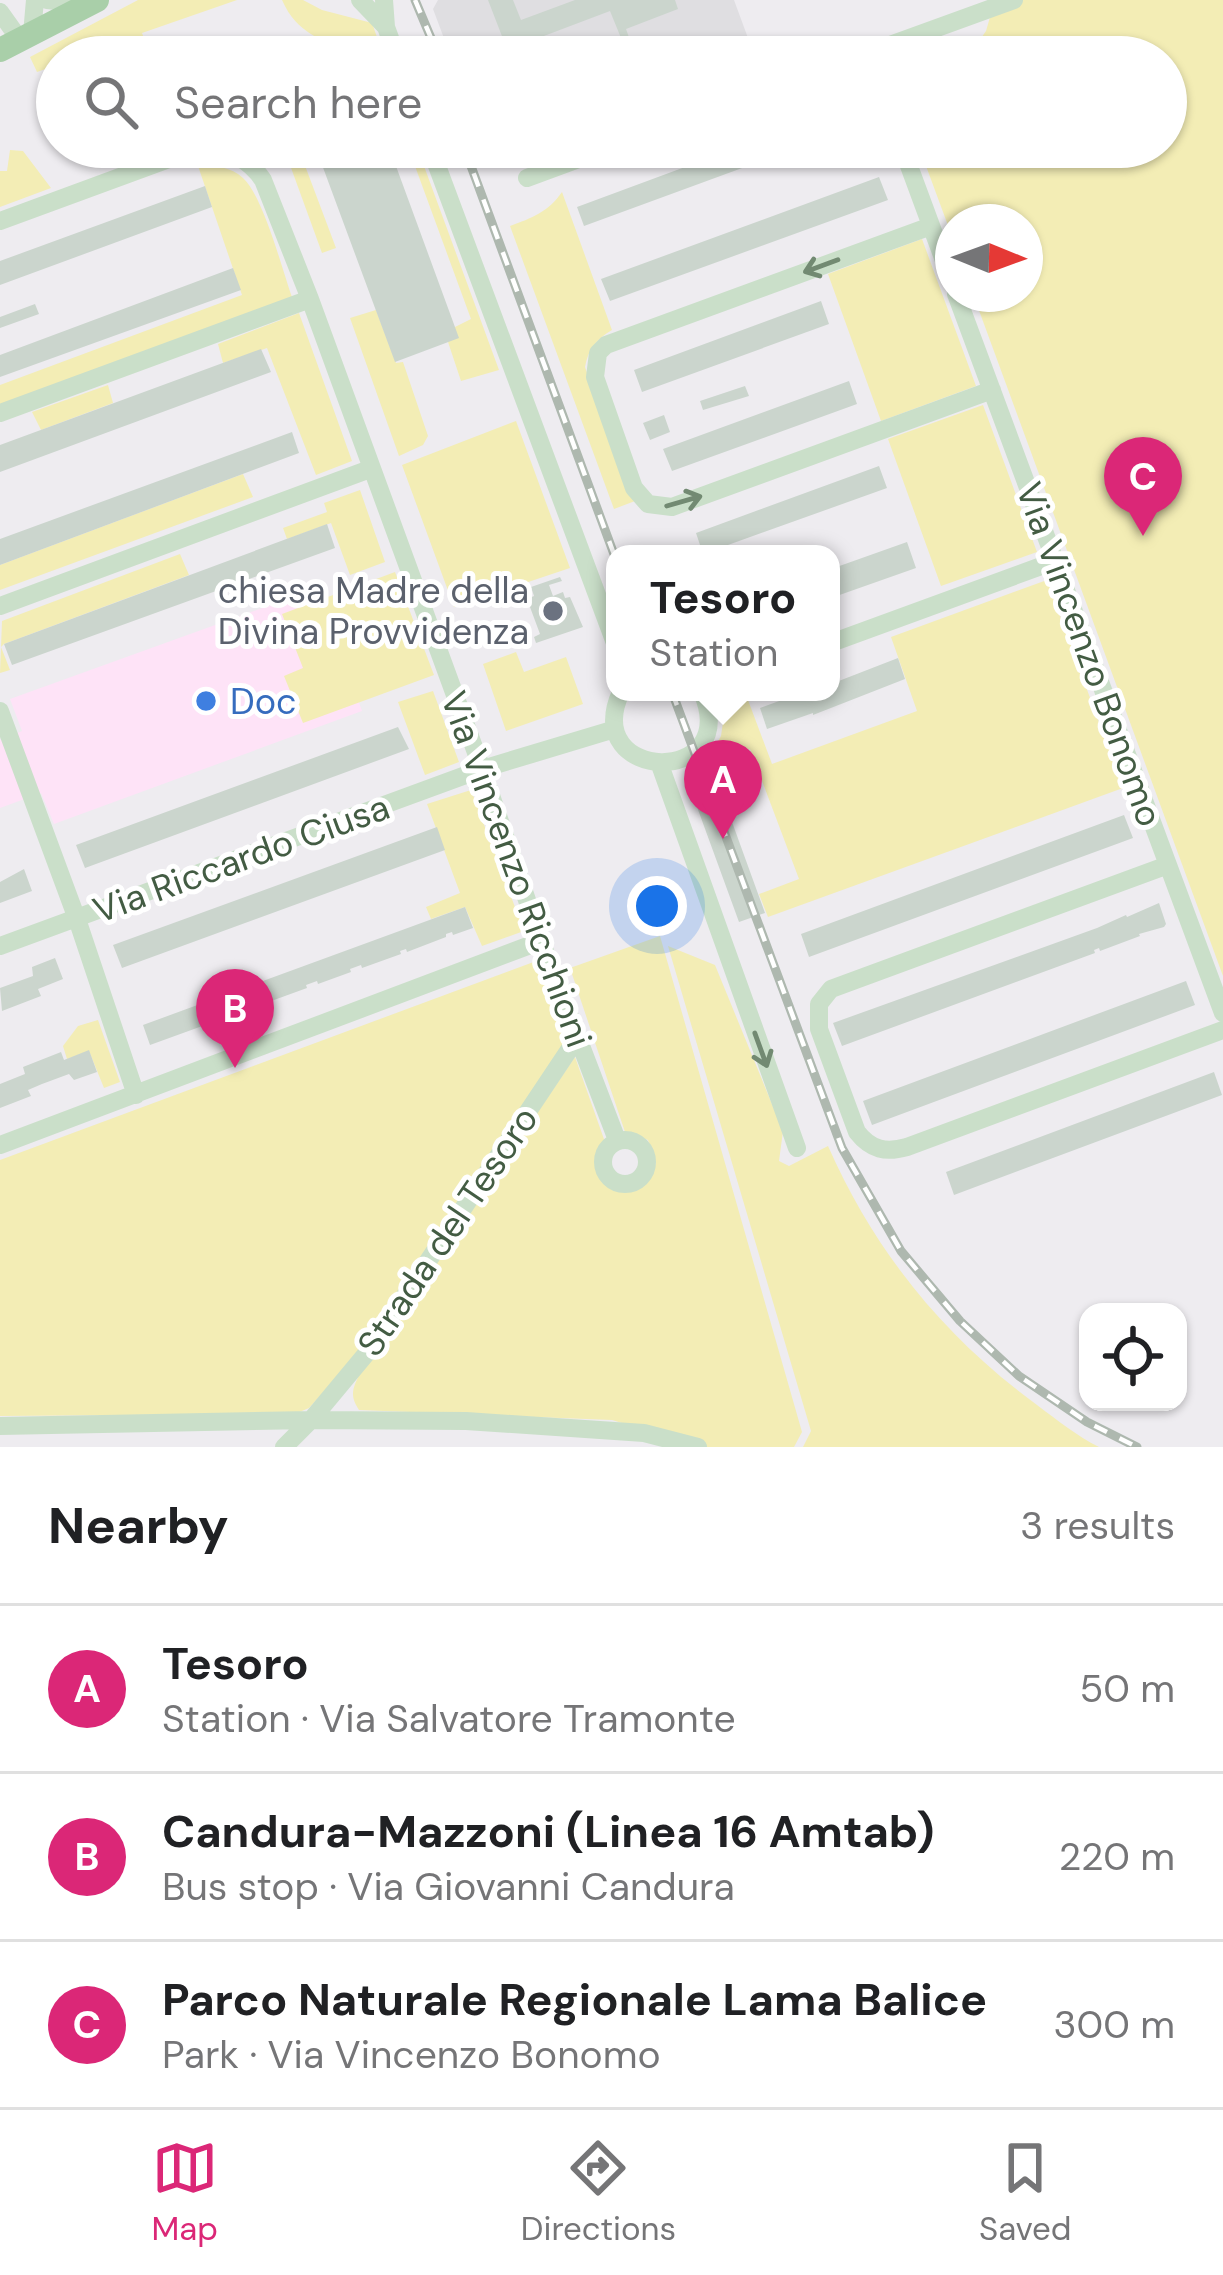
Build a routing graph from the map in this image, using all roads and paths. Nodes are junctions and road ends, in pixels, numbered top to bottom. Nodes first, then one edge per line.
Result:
1 (35, 0) edge
2 (47, 0) edge
3 (360, 0) edge
4 (384, 0) edge
5 (1013, 0) edge
6 (93, 2) edge
7 (0, 12) edge
8 (386, 27) junction
9 (389, 36) edge
10 (917, 36) edge
11 (17, 41) edge
12 (144, 168) edge
13 (255, 168) edge
14 (438, 168) edge
15 (554, 168) edge
16 (910, 168) edge
17 (527, 178) dead end
18 (0, 221) edge
19 (931, 226) junction
20 (935, 237) edge
21 (310, 299) junction
22 (963, 312) edge
23 (992, 390) junction
24 (0, 413) edge
25 (370, 469) junction
26 (1055, 561) junction
27 (0, 606) edge
28 (606, 619) edge
29 (840, 640) edge
30 (618, 701) edge
31 (705, 701) edge
32 (0, 711) edge
33 (615, 729) junction
34 (660, 765) junction
35 (482, 769) junction
36 (1168, 865) junction
37 (77, 919) junction
38 (542, 941) junction
39 (0, 946) edge
40 (1223, 1013) edge
41 (1223, 1030) edge
42 (577, 1038) junction
43 (136, 1095) junction
44 (617, 1140) dead end
45 (0, 1145) edge
46 (797, 1148) dead end
47 (311, 1420) junction
48 (0, 1426) edge
49 (284, 1447) edge
50 (698, 1447) edge

1 - 11 street
2 - 6 street
3 - 8 street
4 - 8 street
5 - 10 street
6 - 11 main road
7 - 11 street
8 - 9 street
12 - 18 street, Via Vincenzo Ricchioni
13 - 21 street, Via Vincenzo Ricchioni
14 - 28 street
15 - 17 street
16 - 19 street
19 - 20 street
19 -> 23 street
21 - 24 street
21 - 25 street, Via Vincenzo Ricchioni
22 - 23 street, Via Vincenzo Bonomo
23 - 26 street, Via Vincenzo Bonomo
25 - 27 street
25 - 35 street, Via Vincenzo Ricchioni
26 - 29 street
26 - 36 street, Via Vincenzo Bonomo
30 - 33 street
31 - 34 street
32 - 37 street
33 - 34 street
33 - 35 street, Via Riccardo Ciusa
34 -> 46 street
35 - 37 street, Via Riccardo Ciusa
35 - 38 street, Via Vincenzo Ricchioni
36 - 40 street, Via Vincenzo Bonomo
36 - 41 street
37 - 39 street, Via Riccardo Ciusa
37 - 43 street
38 - 42 street, Via Vincenzo Ricchioni
38 - 43 street
42 - 44 street, Via Vincenzo Ricchioni
42 - 47 street, Strada del Tesoro
43 - 45 street
47 - 48 street
47 - 49 street, Strada del Tesoro
47 - 50 street

